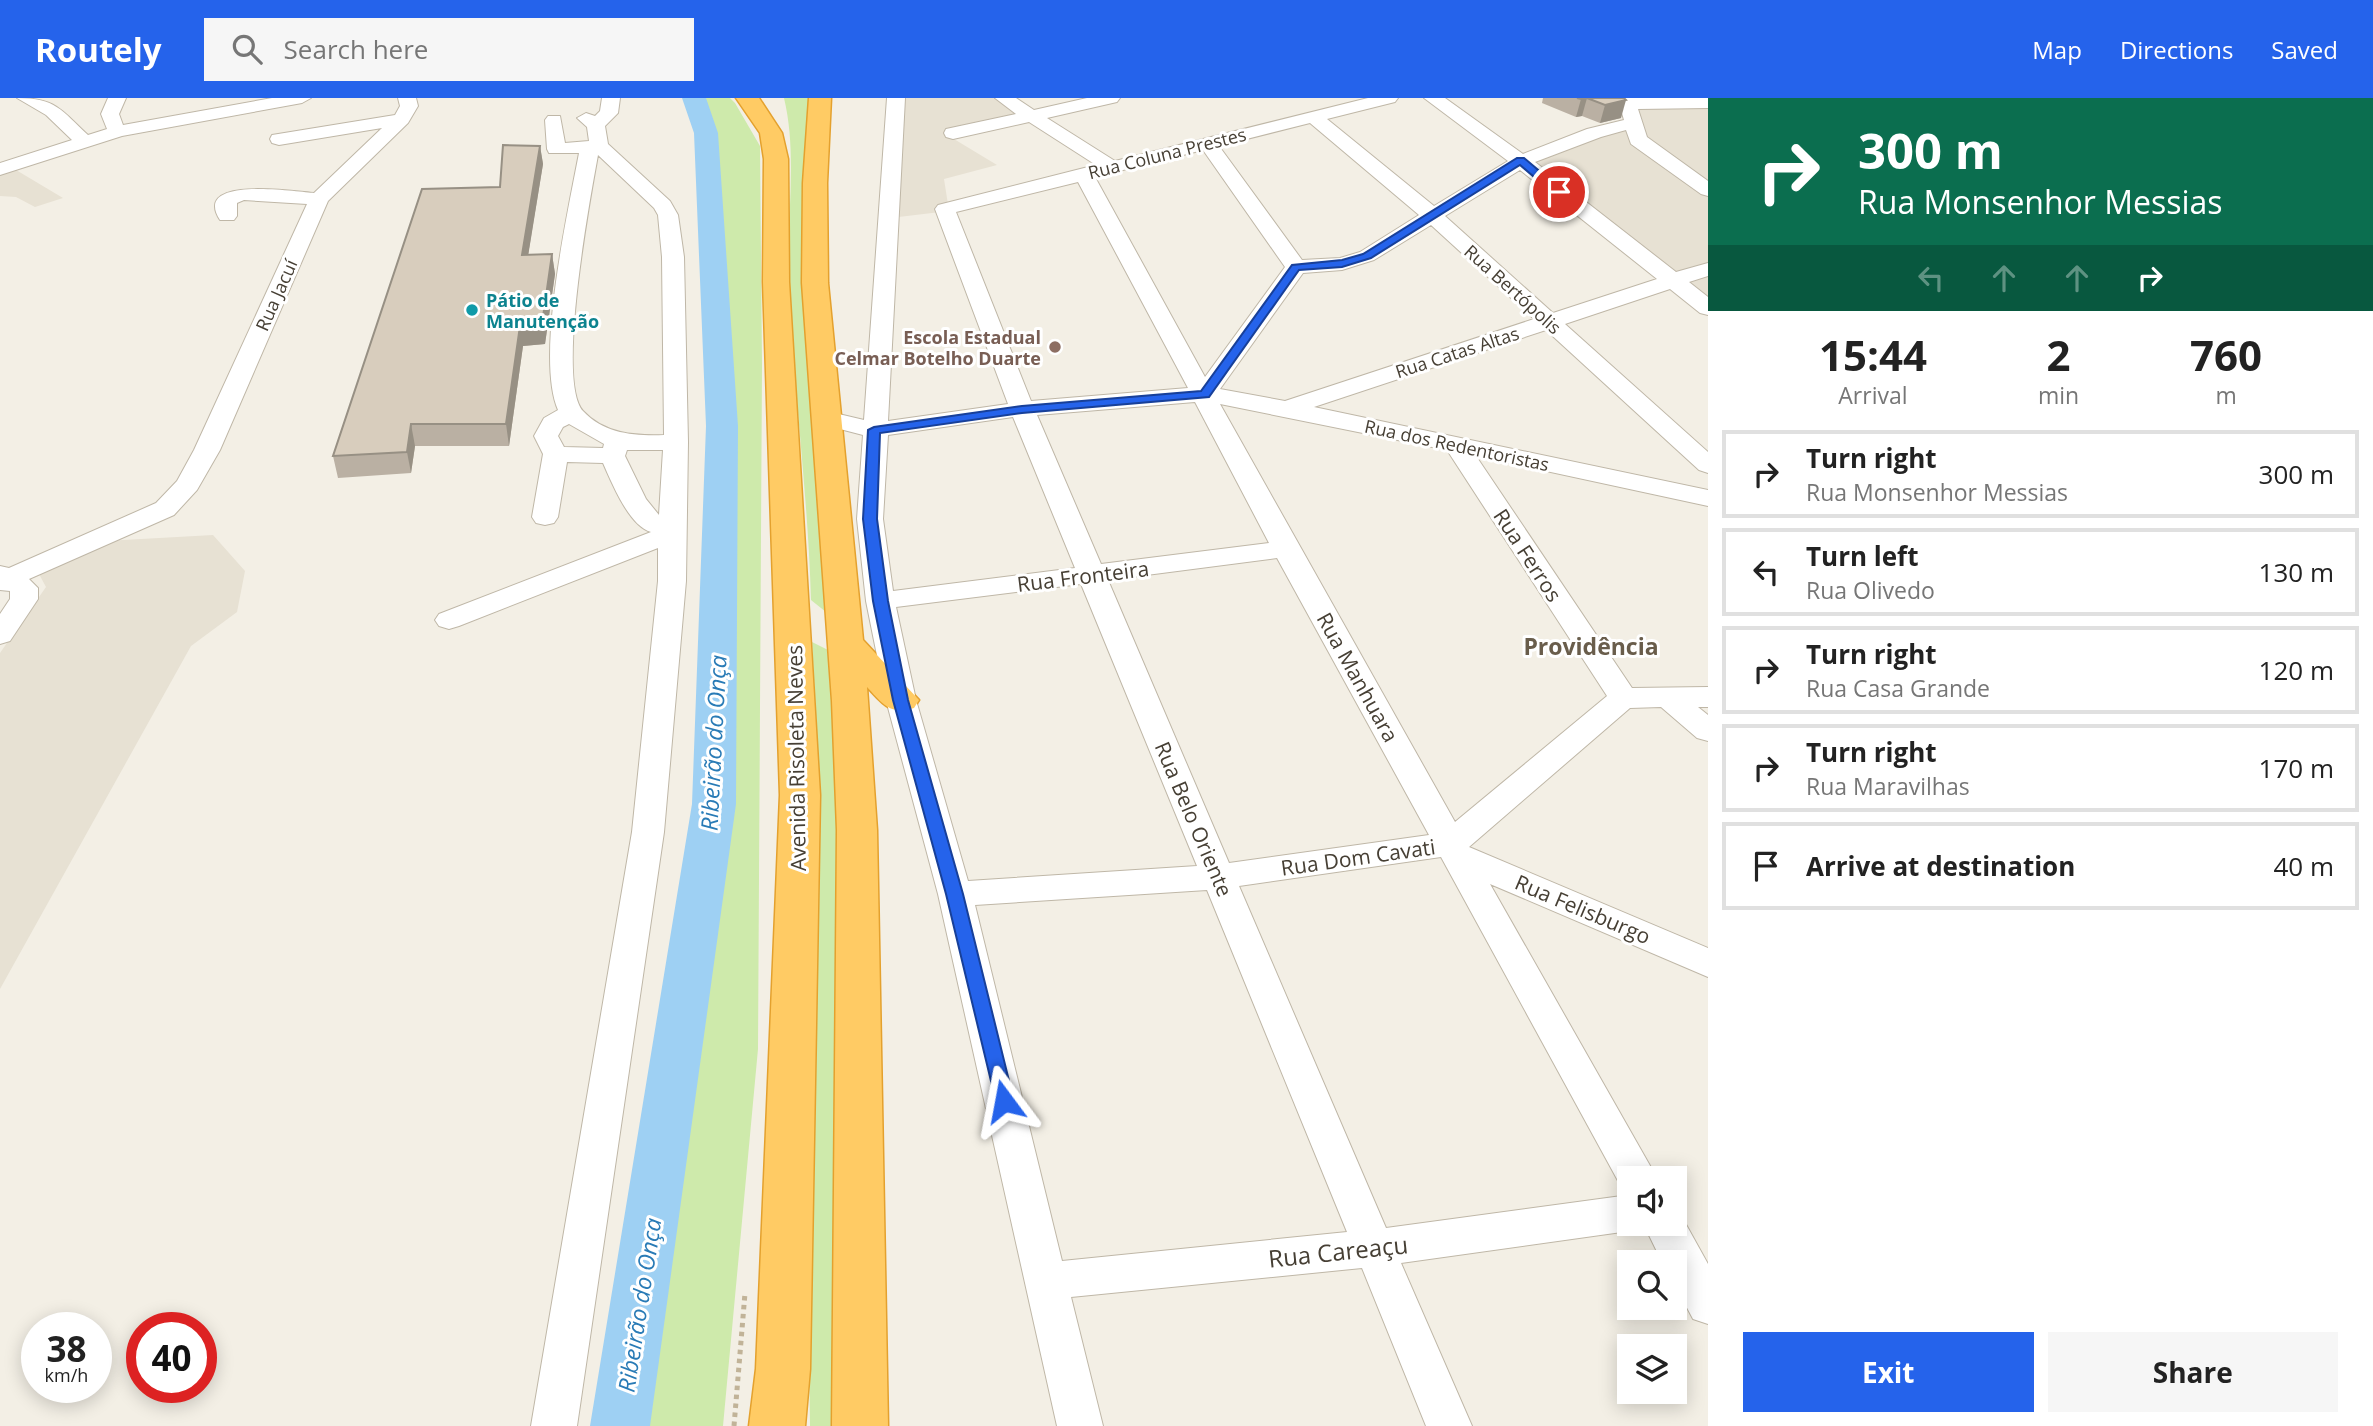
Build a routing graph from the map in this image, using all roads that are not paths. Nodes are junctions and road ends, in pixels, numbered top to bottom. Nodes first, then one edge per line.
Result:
1 (26, 98) edge
2 (117, 98) edge
3 (302, 98) edge
4 (747, 98) edge
5 (777, 98) edge
6 (820, 98) edge
7 (896, 98) edge
8 (1004, 98) edge
9 (1111, 98) edge
10 (1389, 98) edge
11 (1433, 98) edge
12 (554, 100) dead end
13 (1617, 101) edge
14 (1708, 103) edge
15 (404, 109) edge
16 (1032, 116) junction
17 (1313, 117) junction
18 (554, 120) junction
19 (595, 122) edge
20 (1634, 123) junction
21 (119, 131) junction
22 (953, 133) dead end
23 (279, 139) dead end
24 (84, 141) junction
25 (1207, 143) junction
26 (776, 159) junction
27 (1521, 160) junction
28 (0, 169) edge
29 (1098, 171) junction
30 (620, 185) junction
31 (581, 190) junction
32 (1708, 190) edge
33 (319, 199) junction
34 (945, 209) joint
35 (227, 216) dead end
36 (1433, 216) junction
37 (1296, 267) junction
38 (1708, 269) edge
39 (1671, 280) junction
40 (1708, 308) edge
41 (1549, 322) junction
42 (1205, 394) junction
43 (1285, 408) junction
44 (1022, 409) junction
45 (570, 413) junction
46 (826, 418) junction
47 (874, 430) junction
48 (676, 442) junction
49 (1457, 446) junction
50 (615, 449) junction
51 (556, 454) junction
52 (1708, 465) edge
53 (1708, 498) edge
54 (545, 517) dead end
55 (672, 530) junction
56 (1286, 549) junction
57 (1091, 575) junction
58 (3, 578) edge
59 (880, 601) junction
60 (449, 620) dead end
61 (0, 635) edge
62 (845, 643) junction
63 (1708, 697) edge
64 (1623, 698) junction
65 (1669, 698) junction
66 (901, 700) junction
67 (1708, 731) edge
68 (1454, 850) junction
69 (1218, 877) junction
70 (955, 894) junction
71 (1708, 963) edge
72 (1630, 1166) edge
73 (1617, 1215) edge
74 (1669, 1236) edge
75 (1374, 1248) junction
76 (1047, 1281) junction
77 (1708, 1305) edge
78 (555, 1426) edge
79 (777, 1426) edge
80 (860, 1426) edge
81 (1080, 1426) edge
82 (1449, 1426) edge

1 - 24 street
2 - 21 street
3 - 21 street
4 - 26 highway, Avenida Risoleta Neves
5 - 26 highway
6 - 46 highway
7 - 47 street
8 - 16 street
9 - 16 street
10 - 17 street, Rua Coluna Prestes
11 - 27 street
12 - 18 street
13 - 14 street
13 - 20 street
15 - 23 street
15 - 33 street, Rua Jacuí
16 - 22 street
16 - 29 street
17 - 25 street, Rua Coluna Prestes
17 - 36 street, Rua Bertópolis
18 - 19 street
18 - 19 street
19 - 30 street
19 - 31 street
20 - 27 street
20 - 32 street
21 - 24 street
24 - 28 street
25 - 29 street, Rua Coluna Prestes
25 - 37 street
26 - 79 highway, Avenida Risoleta Neves
27 - 36 street
27 - 39 street
29 - 34 street, Rua Coluna Prestes
29 - 42 street, Rua Manhuara
30 - 31 street
30 - 48 street
31 - 45 street
33 - 35 street
33 - 58 street, Rua Jacuí
34 - 44 street, Rua Belo Oriente
36 - 37 street
36 - 41 street, Rua Bertópolis
37 - 42 street
38 - 39 street, Rua Catas Altas
39 - 40 street
39 - 41 street, Rua Catas Altas
41 - 43 street, Rua Catas Altas
41 - 52 street, Rua Bertópolis
42 - 43 street, Rua dos Redentoristas
42 - 44 street, Rua dos Redentoristas
42 - 56 street, Rua Manhuara
43 - 49 street, Rua dos Redentoristas
44 - 47 street, Rua dos Redentoristas
44 - 57 street, Rua Belo Oriente
45 - 50 street
45 - 51 street
46 - 47 street
46 - 62 highway
47 - 59 street
48 - 50 street
48 - 55 street
49 - 53 street, Rua dos Redentoristas
49 - 64 street, Rua Ferros
50 - 51 street
50 - 55 street
51 - 54 street
55 - 60 street
55 - 78 street
56 - 57 street, Rua Fronteira
56 - 68 street, Rua Manhuara
57 - 59 street, Rua Fronteira
57 - 69 street, Rua Belo Oriente
58 - 61 street
59 - 66 street
62 - 66 highway
62 - 80 highway
63 - 65 street
64 - 65 street
64 - 68 street, Rua Dom Cavati
65 - 67 street
66 - 70 street
68 - 69 street, Rua Dom Cavati
68 - 71 street, Rua Felisburgo
68 - 72 street, Rua Manhuara
69 - 70 street, Rua Dom Cavati
69 - 75 street, Rua Belo Oriente
70 - 76 street
73 - 75 street, Rua Careaçu
74 - 77 street
75 - 76 street, Rua Careaçu
75 - 82 street, Rua Belo Oriente
76 - 81 street

